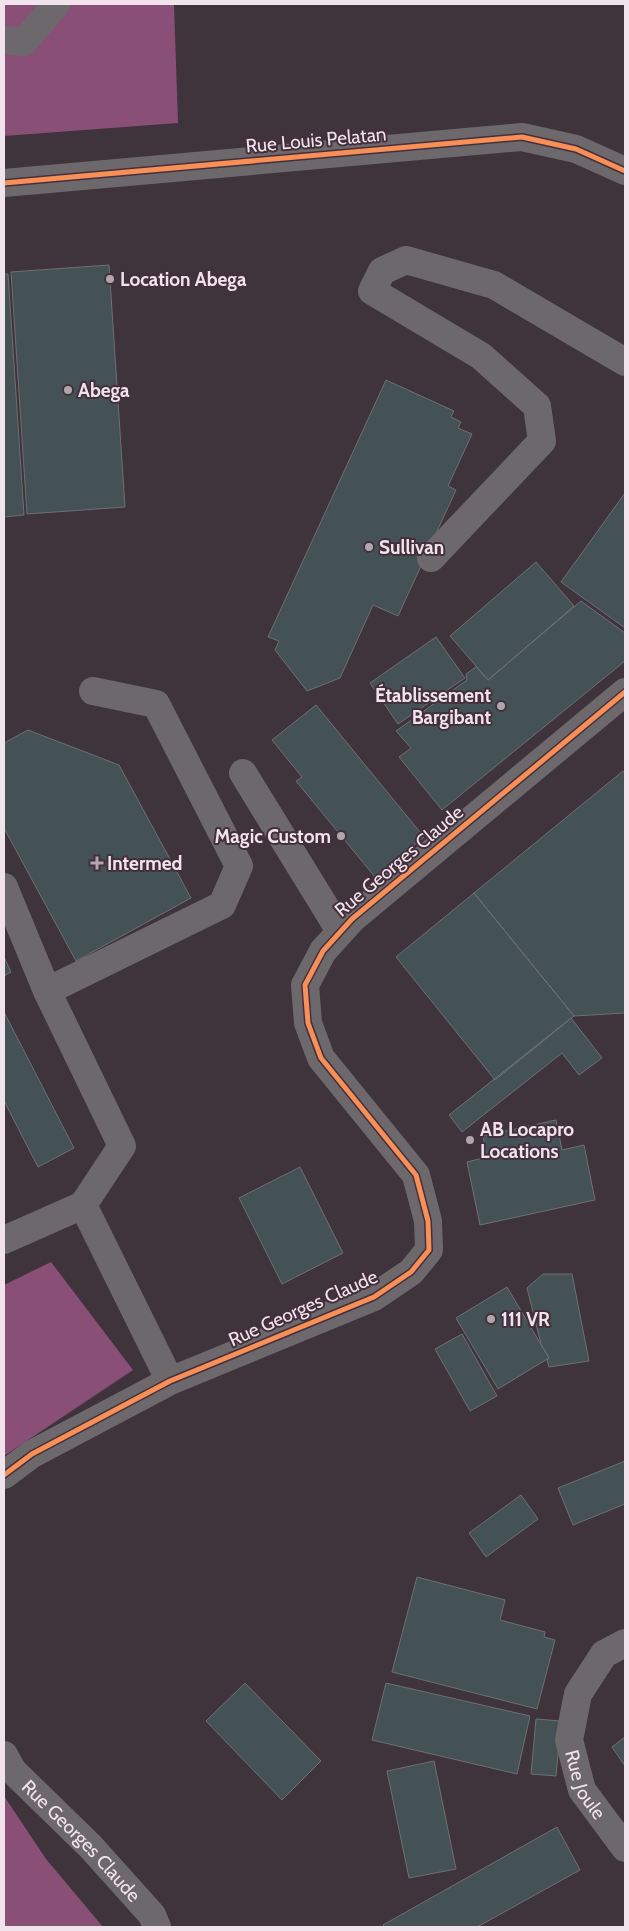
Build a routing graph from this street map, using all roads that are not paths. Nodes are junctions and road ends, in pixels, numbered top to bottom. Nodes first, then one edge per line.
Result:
1 (56, 4) edge
2 (4, 40) edge
3 (625, 171) edge
4 (4, 183) edge
5 (625, 362) edge
6 (431, 558) dead end
7 (93, 691) dead end
8 (625, 692) edge
9 (243, 773) dead end
10 (4, 887) edge
11 (340, 931) junction
12 (47, 991) junction
13 (83, 1205) junction
14 (4, 1240) edge
15 (170, 1381) junction
16 (4, 1475) edge
17 (625, 1643) edge
18 (4, 1755) edge
19 (625, 1848) edge
20 (157, 1927) edge

1 - 2 street
3 - 4 street, Rue Louis Pelatan
5 - 6 street
7 - 12 street
8 - 11 street, Rue Georges Claude
9 - 11 street
10 - 12 street
11 - 15 street, Rue Georges Claude
12 - 13 street
13 - 14 street
13 - 15 street
15 - 16 street, Rue Georges Claude
17 - 19 street, Rue Joule
18 - 20 street, Rue Georges Claude

